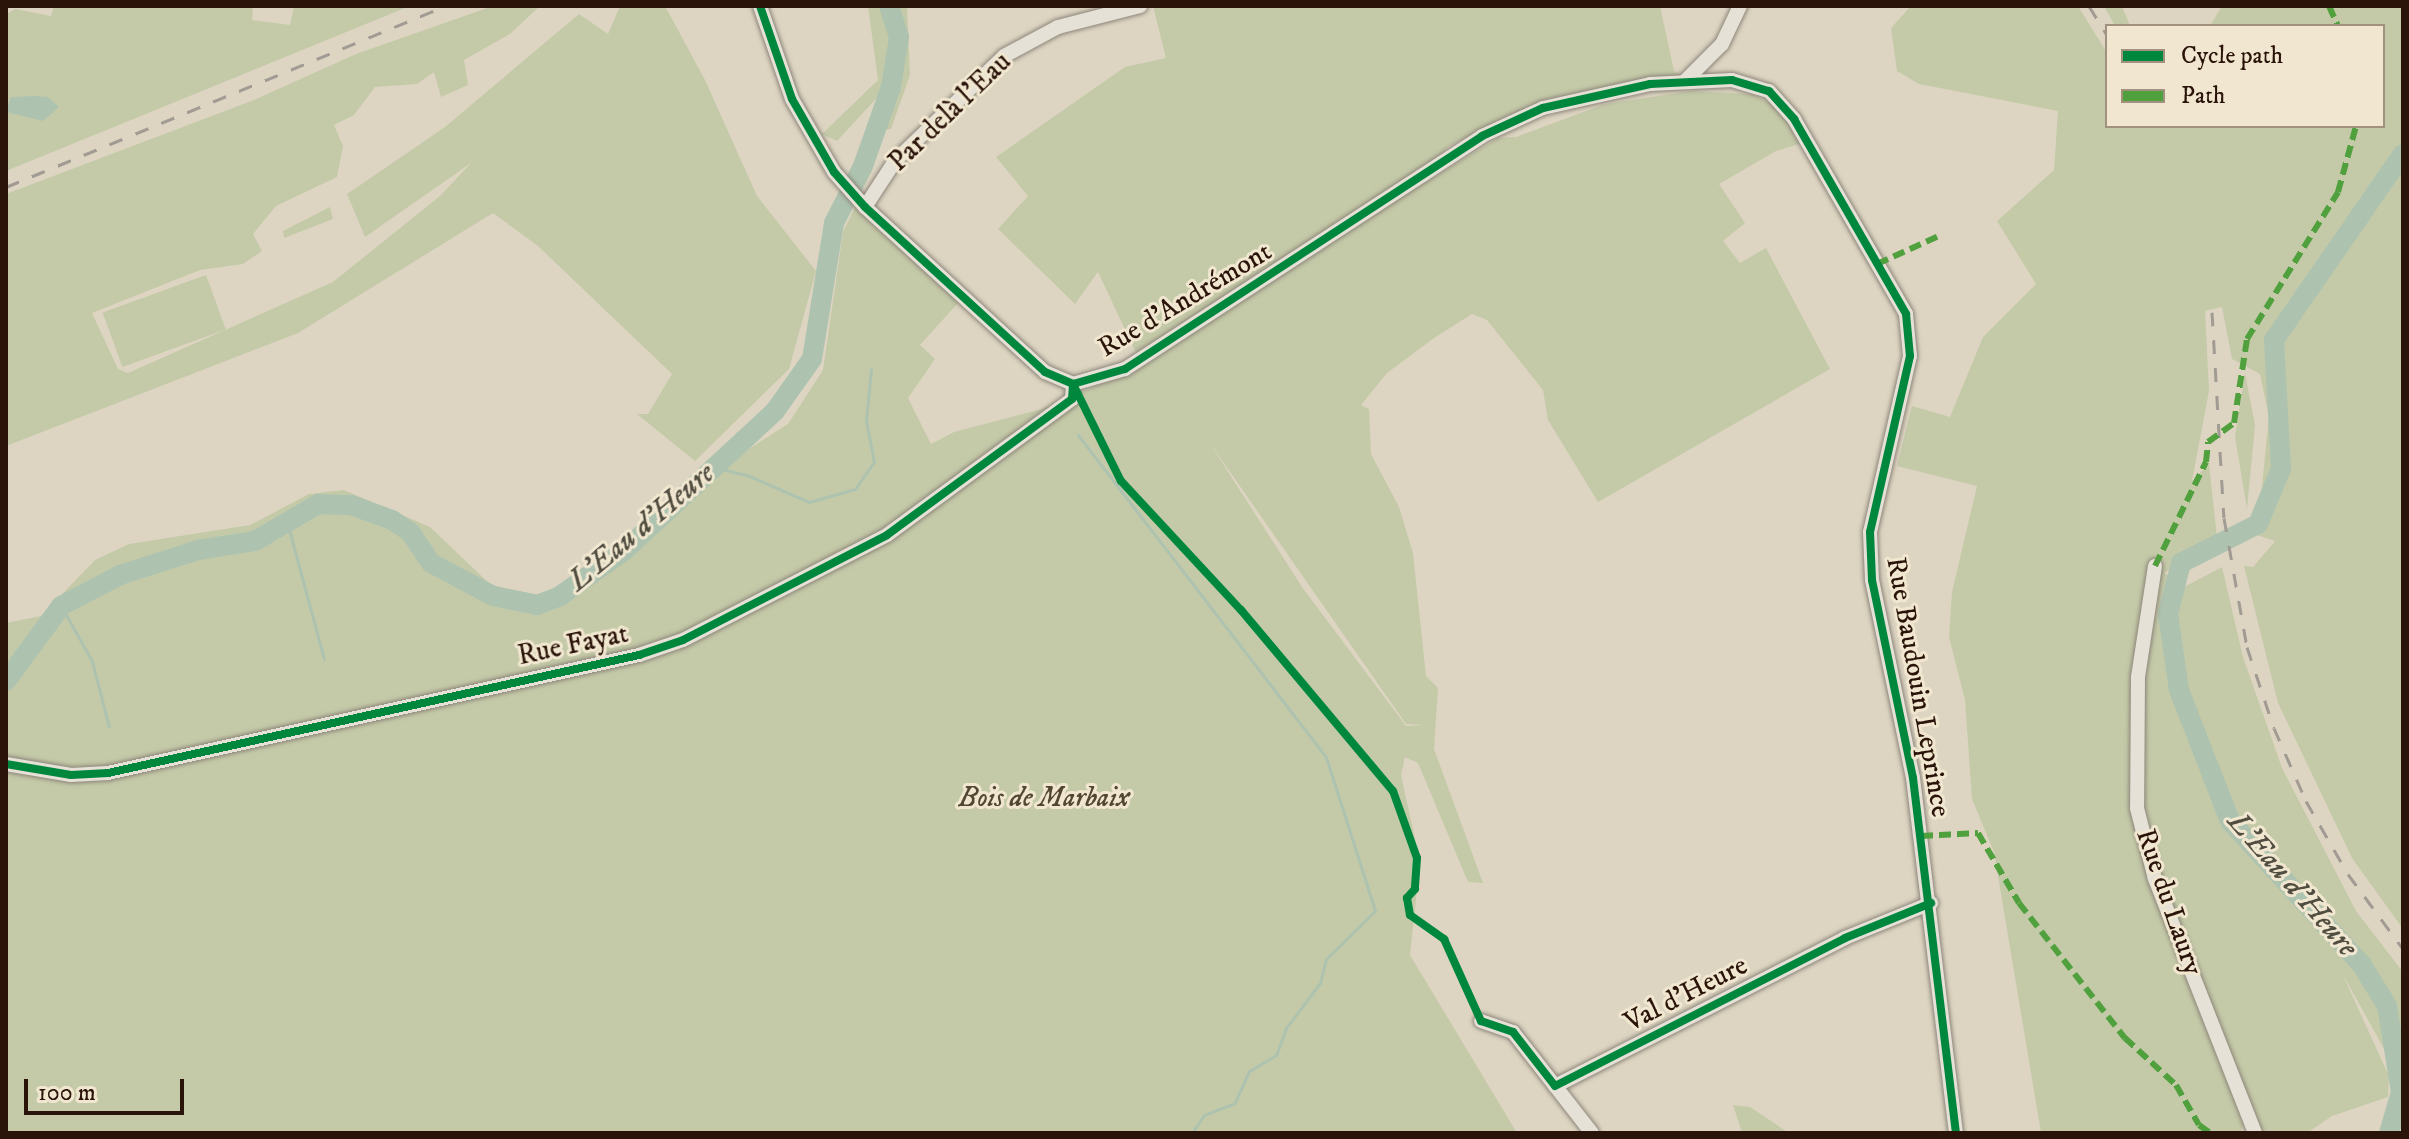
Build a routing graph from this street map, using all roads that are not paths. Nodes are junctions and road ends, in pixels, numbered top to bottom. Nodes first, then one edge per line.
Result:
1 (760, 6) edge
2 (1140, 6) edge
3 (1740, 6) edge
4 (1684, 82) junction
5 (863, 205) junction
6 (1073, 384) junction
7 (2155, 566) dead end
8 (6, 764) edge
9 (1931, 903) junction
10 (1481, 1021) dead end
11 (1555, 1086) junction
12 (1592, 1133) edge
13 (1956, 1133) edge
14 (2255, 1133) edge

1 - 5 street, Rue d'Andrémont
2 - 5 street, Par delà l'Eau
3 - 4 street
4 - 6 street, Rue d'Andrémont
4 - 9 street, Rue Baudouin Leprince
5 - 6 street, Rue d'Andrémont
6 - 8 street, Rue Fayat
7 - 14 street, Rue du Laury
9 - 11 street, Val d'Heure
9 - 13 street, Rue Baudouin Leprince
10 - 11 street
11 - 12 street

